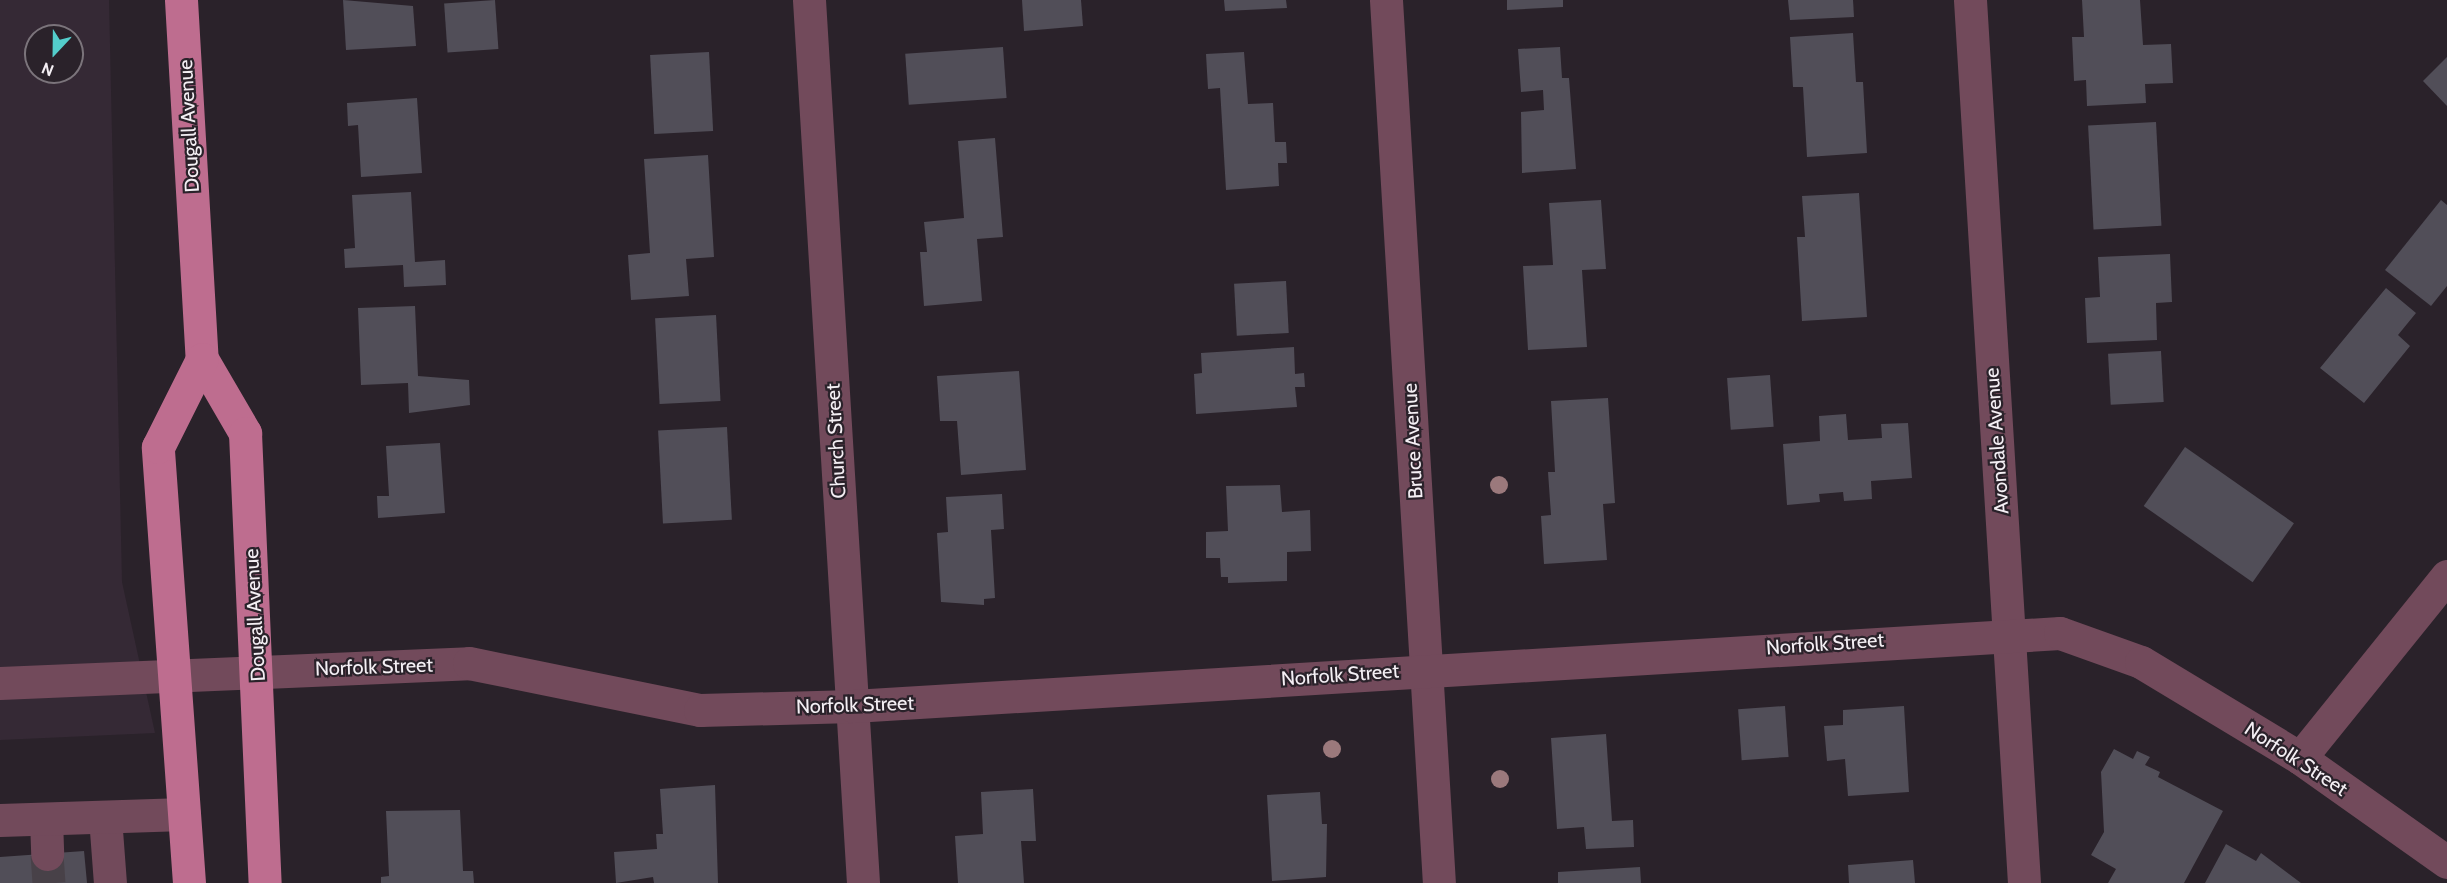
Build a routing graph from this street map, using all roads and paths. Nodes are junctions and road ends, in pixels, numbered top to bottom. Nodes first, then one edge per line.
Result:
1 (181, 0) edge
2 (809, 0) edge
3 (1386, 0) edge
4 (1970, 0) edge
5 (202, 359) junction
6 (2447, 576) edge
7 (2009, 632) junction
8 (1426, 670) junction
9 (259, 673) junction
10 (173, 676) junction
11 (0, 683) edge
12 (853, 706) junction
13 (2300, 758) junction
14 (184, 814) junction
15 (105, 817) junction
16 (46, 819) junction
17 (0, 820) edge
18 (47, 854) tunnel mouth
19 (2447, 862) edge
20 (110, 883) edge
21 (189, 883) edge
22 (265, 883) edge
23 (863, 883) edge
24 (1439, 883) edge
25 (2024, 883) edge

1 - 5 main road, Dougall Avenue
2 - 12 street, Church Street
3 - 8 street, Bruce Avenue
4 - 7 street, Avondale Avenue
5 - 9 main road, Dougall Avenue
5 - 10 main road, Dougall Avenue
6 - 13 street
7 - 8 street, Norfolk Street
7 - 13 street, Norfolk Street
7 - 25 street, Avondale Avenue
8 - 12 street, Norfolk Street
8 - 24 street, Bruce Avenue
9 - 10 street, Norfolk Street
9 - 12 street, Norfolk Street
9 - 22 main road, Dougall Avenue
10 - 11 street, Norfolk Street
10 - 14 main road, Dougall Avenue
12 - 23 street, Church Street
13 - 19 street, Norfolk Street
14 - 15 street
14 - 21 main road, Dougall Avenue
15 - 16 street
15 - 20 street
16 - 17 street
16 - 18 street

